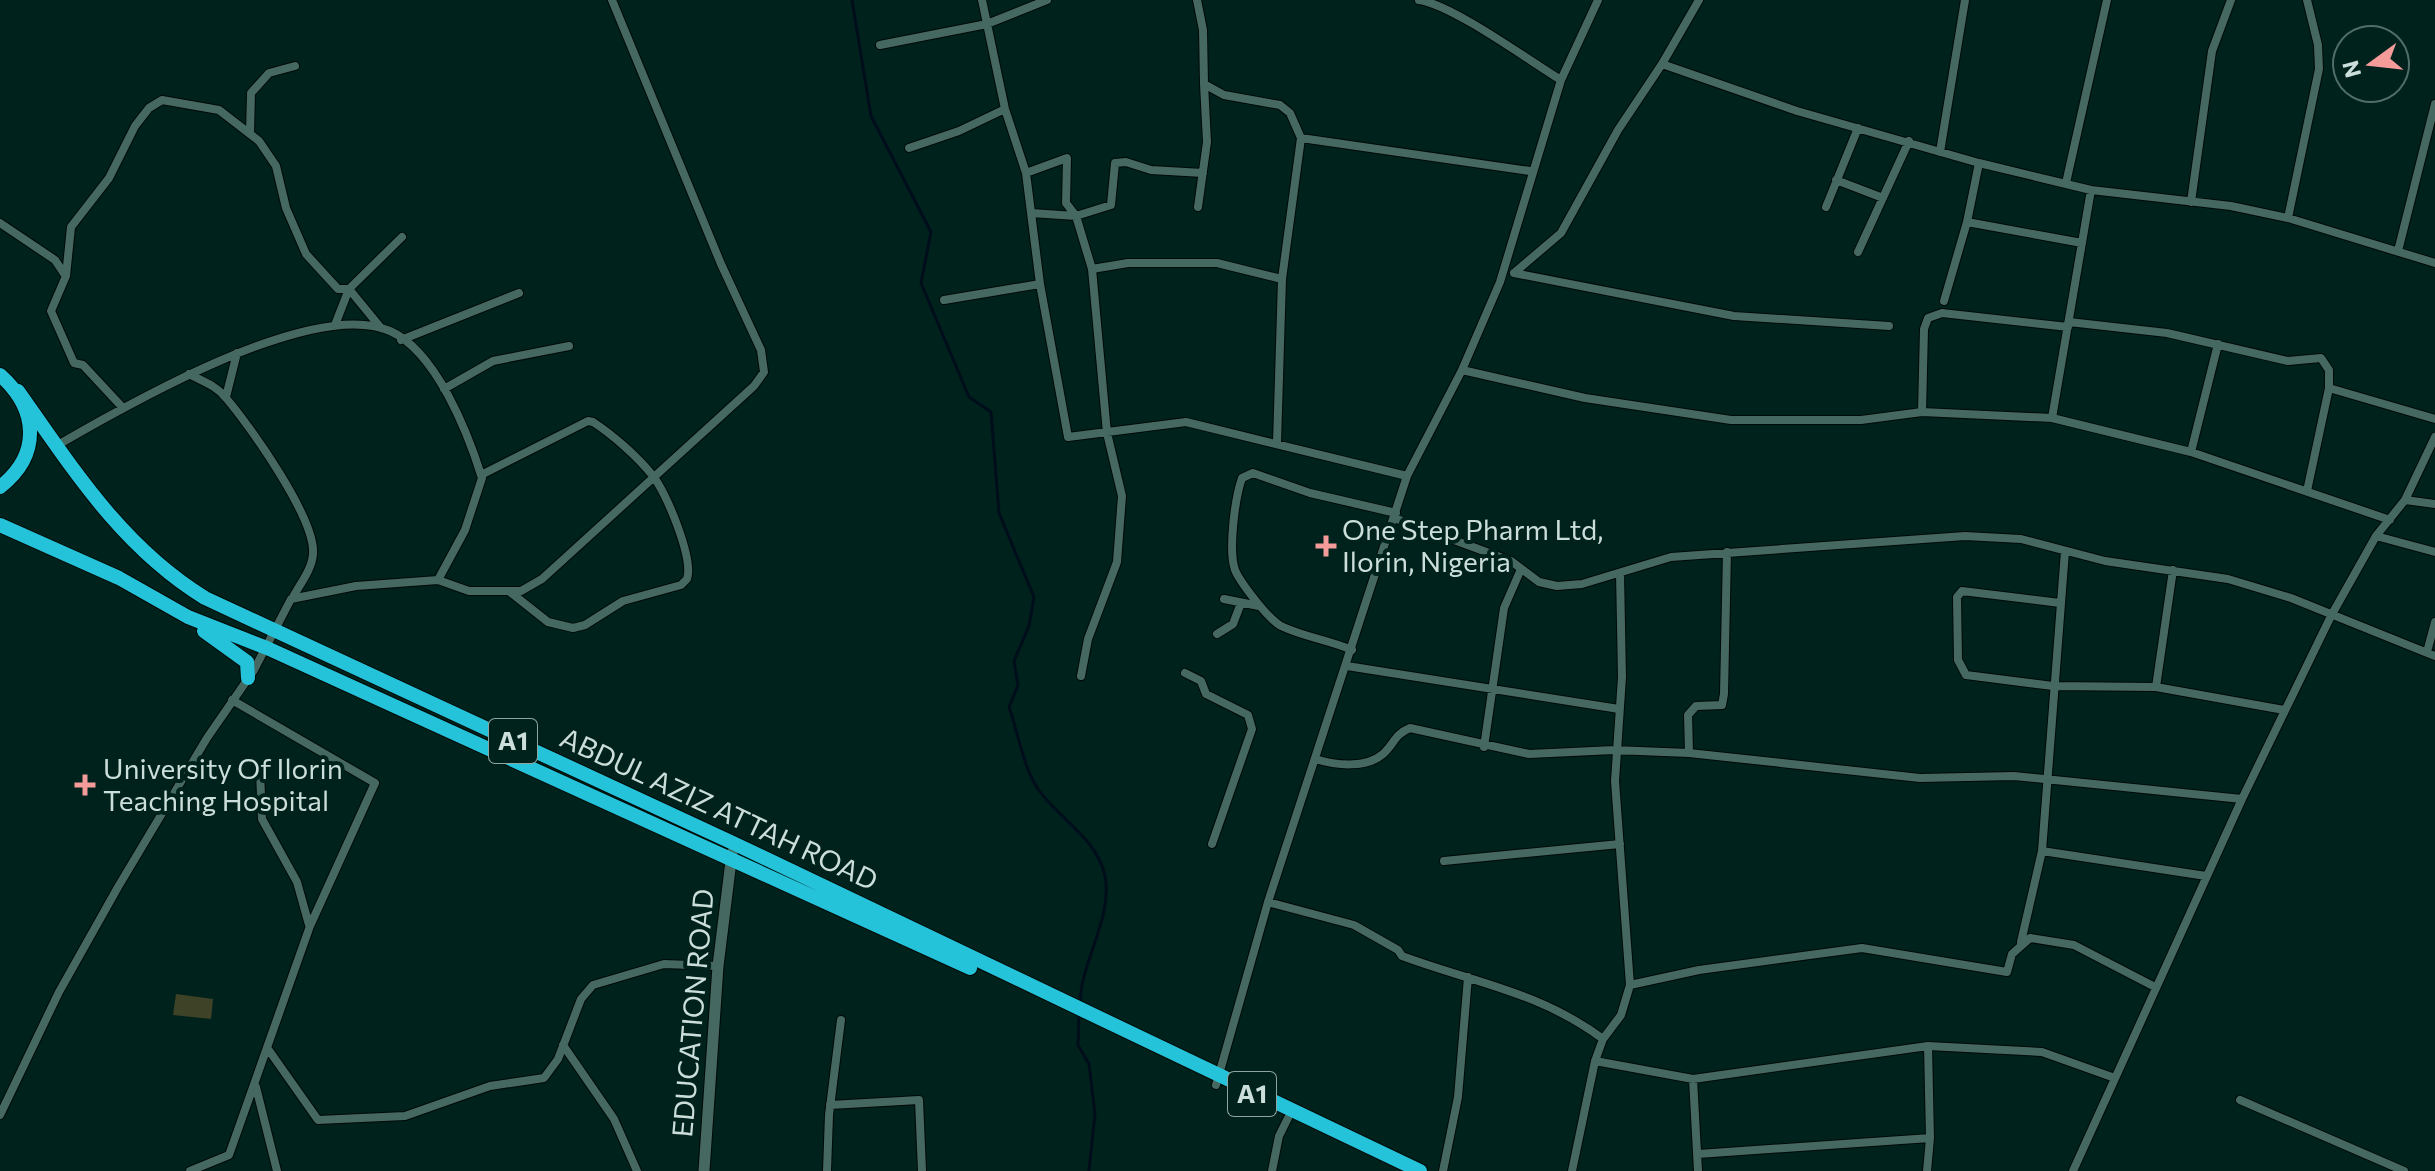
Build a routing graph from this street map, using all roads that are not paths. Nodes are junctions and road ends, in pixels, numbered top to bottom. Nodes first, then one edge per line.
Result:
1 (612, 0) edge
2 (982, 0) edge
3 (1047, 0) edge
4 (1197, 0) edge
5 (1419, 0) edge
6 (1598, 0) edge
7 (1699, 0) edge
8 (1965, 0) edge
9 (2107, 0) edge
10 (2231, 0) edge
11 (2307, 0) edge
12 (987, 24) junction
13 (880, 45) dead end
14 (1662, 64) junction
15 (295, 66) dead end
16 (1561, 80) junction
17 (1204, 84) junction
18 (2435, 104) edge
19 (1005, 109) junction
20 (2433, 119) edge
21 (1858, 128) junction
22 (250, 133) junction
23 (1301, 138) junction
24 (1909, 141) junction
25 (909, 148) dead end
26 (1940, 152) junction
27 (1979, 163) junction
28 (1530, 171) junction
29 (1026, 173) junction
30 (1203, 173) junction
31 (1836, 180) junction
32 (2066, 183) junction
33 (2091, 190) junction
34 (1883, 198) junction
35 (2191, 202) junction
36 (1198, 207) dead end
37 (1826, 207) dead end
38 (1031, 213) junction
39 (1076, 216) junction
40 (2288, 218) junction
41 (1967, 222) junction
42 (0, 223) edge
43 (402, 237) dead end
44 (2082, 243) junction
45 (2398, 251) junction
46 (1858, 252) dead end
47 (2435, 263) edge
48 (1092, 269) junction
49 (1514, 273) junction
50 (66, 276) junction
51 (1282, 279) junction
52 (1500, 282) junction
53 (1040, 284) junction
54 (349, 289) junction
55 (519, 293) dead end
56 (944, 300) dead end
57 (1944, 301) dead end
58 (2069, 324) junction
59 (335, 325) junction
60 (1889, 326) dead end
61 (381, 328) junction
62 (401, 340) junction
63 (2218, 344) junction
64 (569, 346) dead end
65 (237, 353) junction
66 (1462, 370) junction
67 (189, 374) junction
68 (0, 375) edge
69 (2329, 388) junction
70 (444, 389) junction
71 (18, 391) junction
72 (226, 397) junction
73 (123, 408) junction
74 (1922, 412) junction
75 (2052, 418) junction
76 (2435, 419) edge
77 (1107, 433) junction
78 (2435, 437) edge
79 (1277, 443) junction
80 (56, 446) junction
81 (2191, 452) junction
82 (481, 475) junction
83 (1407, 476) junction
84 (655, 478) junction
85 (0, 487) edge
86 (2307, 491) junction
87 (2405, 500) junction
88 (2435, 504) edge
89 (1395, 515) junction
90 (2390, 520) junction
91 (0, 525) edge
92 (2376, 536) junction
93 (2065, 551) junction
94 (1727, 552) junction
95 (2435, 552) edge
96 (1521, 569) junction
97 (2173, 570) junction
98 (1620, 573) junction
99 (438, 580) junction
100 (509, 592) junction
101 (291, 599) junction
102 (1224, 599) dead end
103 (1241, 603) junction
104 (2060, 603) junction
105 (1259, 606) junction
106 (2331, 616) junction
107 (188, 617) junction
108 (2435, 622) edge
109 (274, 630) junction
110 (1217, 634) dead end
111 (267, 648) junction
112 (1352, 650) junction
113 (2431, 654) edge
114 (1347, 666) junction
115 (1185, 673) dead end
116 (1081, 676) dead end
117 (248, 678) junction
118 (2053, 686) junction
119 (2156, 687) junction
120 (1492, 690) junction
121 (232, 700) junction
122 (1619, 709) junction
123 (2284, 710) junction
124 (1484, 747) junction
125 (1614, 750) junction
126 (1689, 753) junction
127 (1315, 759) junction
128 (260, 772) dead end
129 (2047, 779) junction
130 (2242, 799) junction
131 (733, 843) junction
132 (1212, 844) dead end
133 (1620, 844) junction
134 (2042, 851) junction
135 (731, 859) junction
136 (1444, 861) dead end
137 (2206, 876) junction
138 (1268, 902) junction
139 (310, 926) junction
140 (2021, 943) junction
141 (718, 966) junction
142 (1468, 977) junction
143 (1630, 985) junction
144 (2155, 987) junction
145 (1079, 1014) junction
146 (841, 1020) dead end
147 (1603, 1039) junction
148 (563, 1045) junction
149 (1928, 1046) junction
150 (268, 1049) junction
151 (1595, 1061) junction
152 (2112, 1077) junction
153 (1693, 1079) junction
154 (1217, 1081) junction
155 (255, 1084) junction
156 (2240, 1100) dead end
157 (830, 1105) junction
158 (0, 1115) edge
159 (1288, 1118) junction
160 (1930, 1138) junction
161 (1698, 1154) junction
162 (190, 1171) edge
163 (277, 1171) edge
164 (637, 1171) edge
165 (704, 1171) edge
166 (827, 1171) edge
167 (922, 1171) edge
168 (1272, 1171) edge
169 (1401, 1171) edge
170 (1420, 1171) edge
171 (1443, 1171) edge
172 (1572, 1171) edge
173 (1698, 1171) edge
174 (1927, 1171) edge
175 (2073, 1171) edge
176 (2404, 1171) edge

1 - 84 street
2 - 12 street
3 - 12 street
4 - 17 street
5 - 16 street
6 - 16 street
7 - 14 street
8 - 26 street
9 - 32 street
10 - 35 street
11 - 40 street
12 - 13 street
12 - 19 street
14 - 21 street
14 - 49 street
15 - 22 street
16 - 28 street
17 - 23 street
17 - 30 street
18 - 20 street
19 - 25 street
19 - 29 street
20 - 45 street
21 - 24 street
21 - 31 street
22 - 50 street
22 - 54 street
23 - 28 street
23 - 51 street
24 - 26 street
24 - 34 street
26 - 27 street
27 - 32 street
27 - 41 street
28 - 52 street
29 - 38 street
29 - 39 street
30 - 36 street
30 - 39 street
31 - 34 street
31 - 37 street
32 - 33 street
33 - 35 street
33 - 44 street
34 - 46 street
35 - 40 street
38 - 39 street
38 - 53 street
39 - 48 street
40 - 45 street
41 - 44 street
41 - 57 street
42 - 50 street
43 - 54 street
44 - 58 street
45 - 47 street
48 - 51 street
48 - 77 street
49 - 52 street
49 - 60 street
50 - 73 street
51 - 79 street
52 - 66 street
53 - 56 street
53 - 77 street
54 - 59 street
54 - 61 street
55 - 62 street
58 - 63 street
58 - 74 street
58 - 75 street
59 - 61 street
59 - 65 street
61 - 62 street
62 - 70 street
63 - 69 street
63 - 81 street
64 - 70 street
65 - 67 street
65 - 72 street
66 - 74 street
66 - 83 street
67 - 72 street
67 - 73 street
68 - 71 highway, ABDUL AZIZ ATTAH ROAD
69 - 76 street
69 - 86 street
70 - 82 street
71 - 80 highway, ABDUL AZIZ ATTAH ROAD / A1
71 - 85 highway
72 - 101 street
73 - 80 street
74 - 75 street
75 - 81 street
77 - 79 street
77 - 116 street
78 - 87 street
79 - 83 street
80 - 109 highway, ABDUL AZIZ ATTAH ROAD / A1
81 - 86 street
82 - 84 street
82 - 99 street
83 - 89 street
84 - 100 street
84 - 100 street
86 - 90 street
87 - 88 street
87 - 90 street
89 - 96 street
89 - 105 street
89 - 112 street
90 - 92 street
91 - 107 highway, ABDUL AZIZ ATTAH ROAD / A1
92 - 95 street
92 - 106 street
93 - 94 street
93 - 97 street
93 - 104 street
94 - 98 street
94 - 126 street
96 - 98 street
96 - 120 street
97 - 106 street
97 - 119 street
98 - 122 street
99 - 100 street
99 - 101 street
101 - 109 street
102 - 103 street
103 - 105 street
103 - 110 street
104 - 118 street
104 - 118 street
105 - 112 street
106 - 113 street
106 - 123 street
107 - 111 highway, ABDUL AZIZ ATTAH ROAD / A1
107 - 117 highway
108 - 113 street
109 - 111 street
109 - 131 highway, ABDUL AZIZ ATTAH ROAD / A1
111 - 117 street
111 - 135 highway, ABDUL AZIZ ATTAH ROAD / A1
112 - 114 street
114 - 120 street
114 - 127 street
115 - 132 street
117 - 121 street
118 - 119 street
118 - 129 street
119 - 123 street
120 - 122 street
120 - 124 street
121 - 139 street
121 - 158 street
122 - 125 street
123 - 130 street
124 - 125 street
124 - 127 street
125 - 126 street
125 - 133 street
126 - 129 street
127 - 138 street
128 - 139 street
129 - 130 street
129 - 134 street
130 - 137 street
131 - 135 street, EDUCATION ROAD
131 - 145 highway, ABDUL AZIZ ATTAH ROAD / A1
133 - 136 street
133 - 143 street
134 - 137 street
134 - 140 street
135 - 141 street, EDUCATION ROAD
135 - 145 highway, ABDUL AZIZ ATTAH ROAD / A1
137 - 144 street
138 - 142 street
138 - 154 street
139 - 150 street
140 - 143 street
140 - 144 street
141 - 148 street
141 - 165 street, EDUCATION ROAD
142 - 147 street
142 - 171 street
143 - 147 street
144 - 152 street
145 - 154 highway, ABDUL AZIZ ATTAH ROAD / A1
146 - 157 street
147 - 151 street
148 - 150 street
148 - 164 street
149 - 152 street
149 - 153 street
149 - 160 street
150 - 155 street
151 - 153 street
151 - 172 street
152 - 175 street
153 - 161 street
154 - 159 highway, ABDUL AZIZ ATTAH ROAD / A1
154 - 170 highway, ABDUL AZIZ ATTAH ROAD / A1
155 - 162 street
155 - 163 street
156 - 176 street
157 - 166 street
157 - 167 street
159 - 168 street
159 - 169 highway, ABDUL AZIZ ATTAH ROAD / A1
160 - 161 street
160 - 174 street
161 - 173 street

